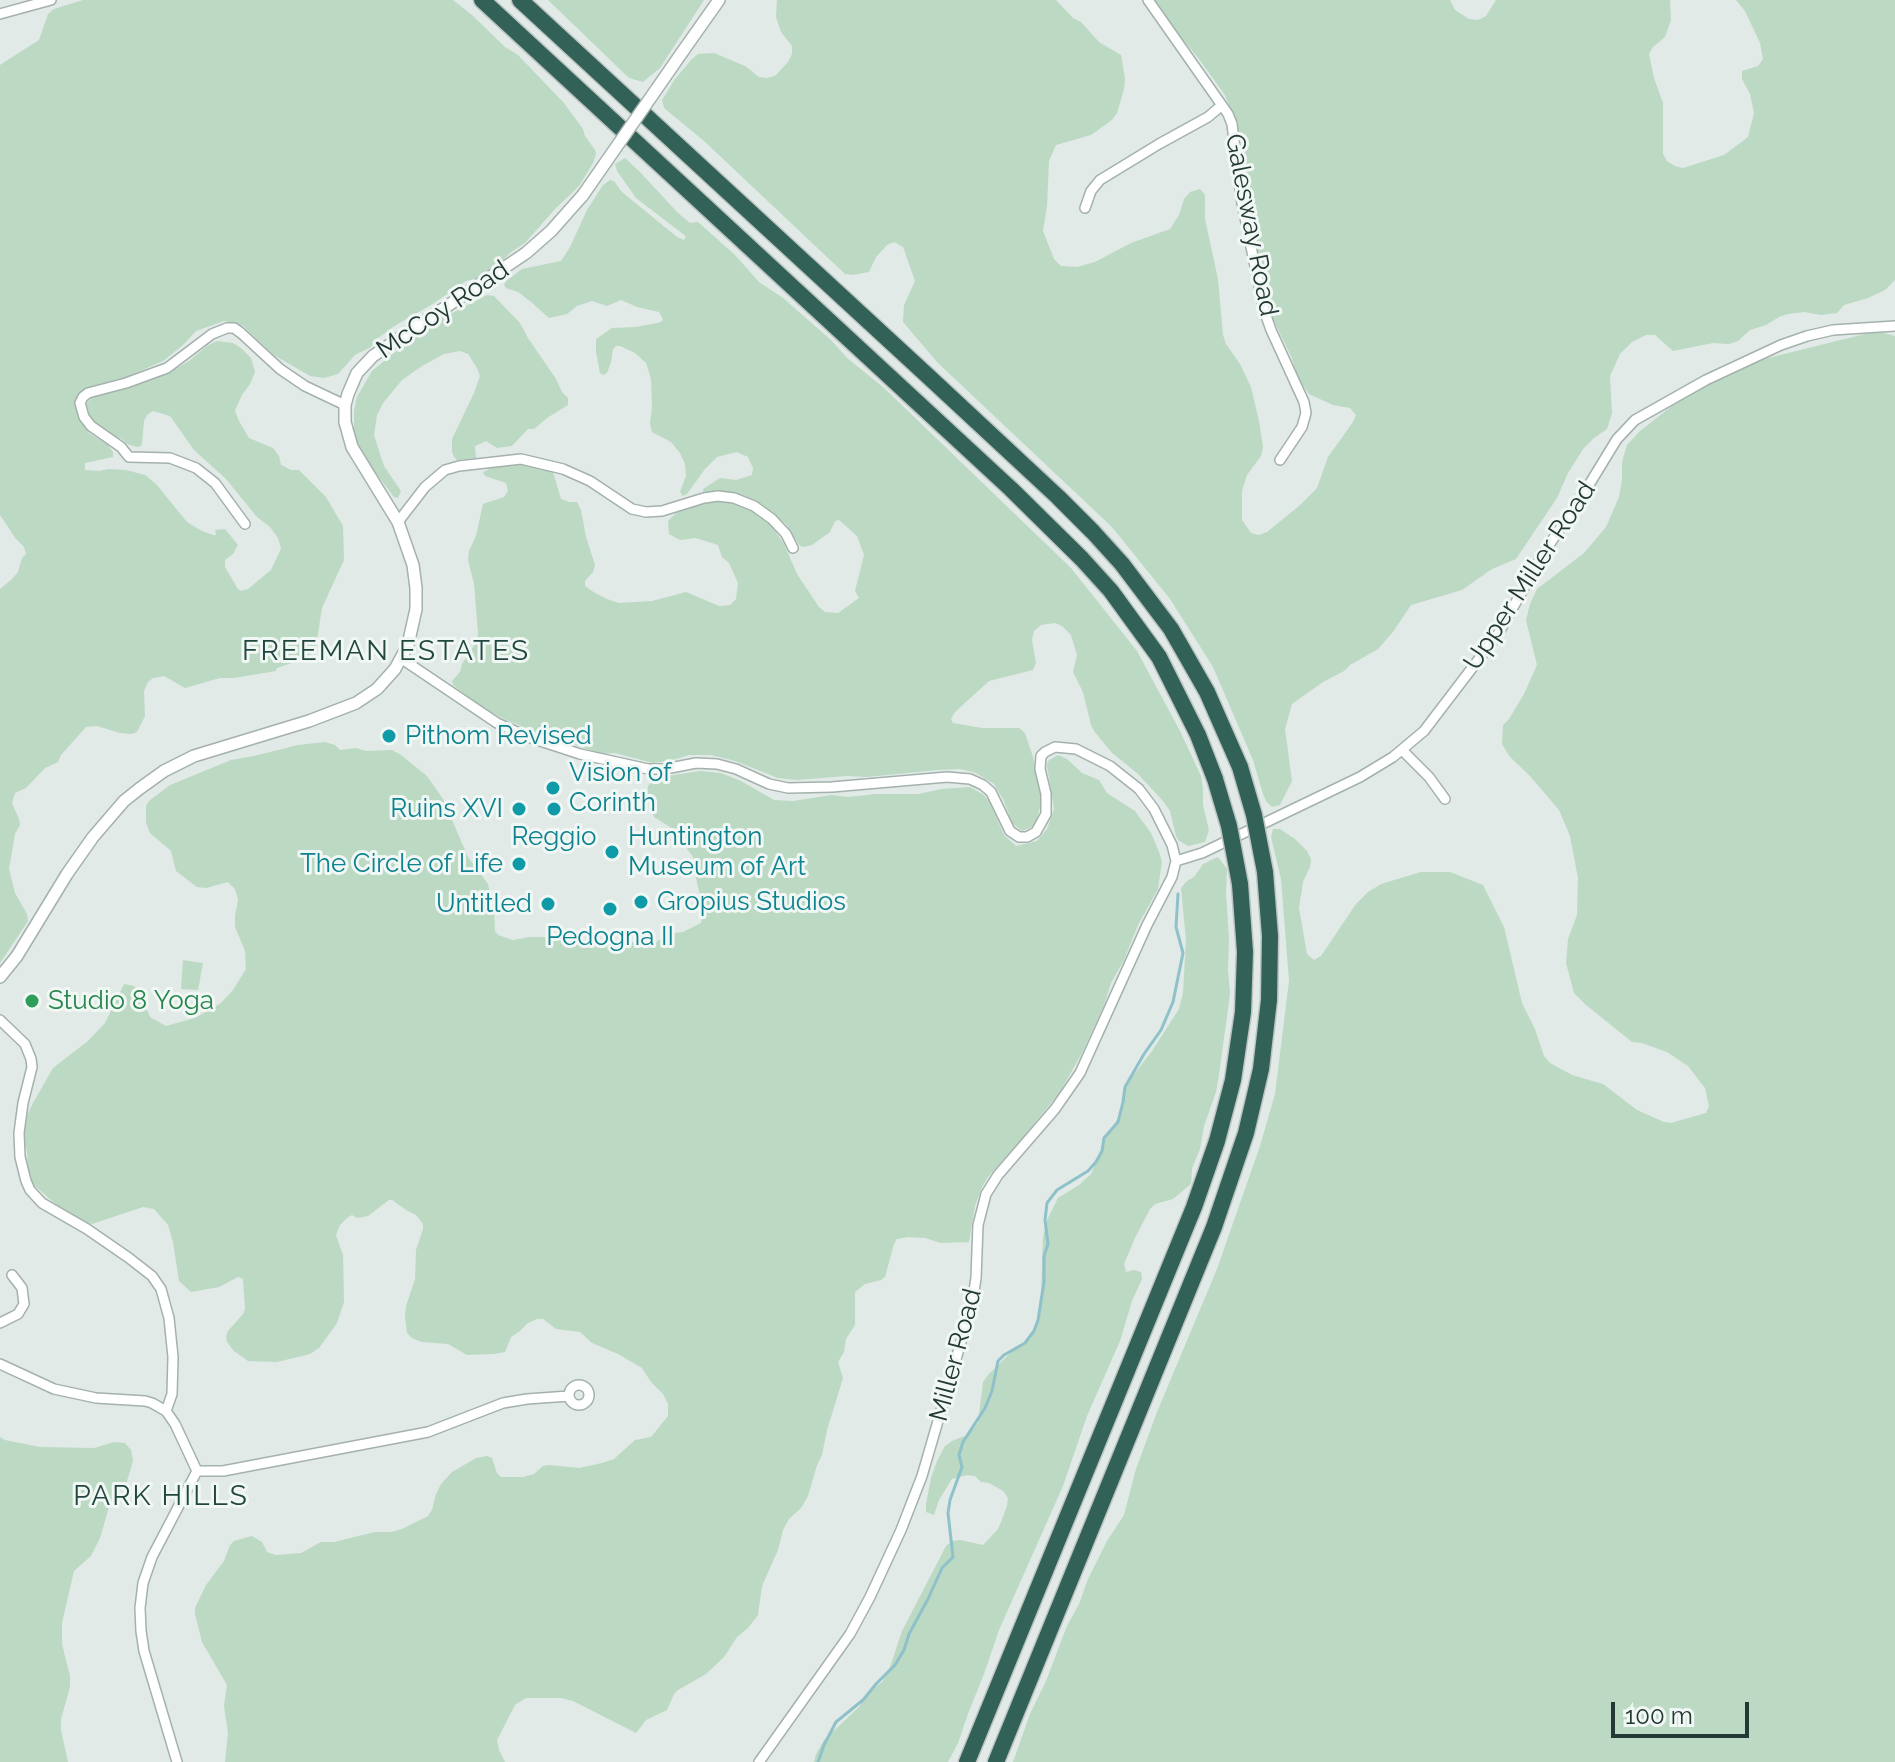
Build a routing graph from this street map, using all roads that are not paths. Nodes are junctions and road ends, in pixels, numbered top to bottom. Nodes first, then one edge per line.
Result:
1 (51, 0) edge
2 (482, 0) edge
3 (520, 0) edge
4 (719, 0) edge
5 (1148, 0) edge
6 (0, 14) edge
7 (1221, 106) junction
8 (1085, 208) dead end
9 (1895, 326) edge
10 (345, 405) junction
11 (1280, 460) dead end
12 (398, 522) junction
13 (245, 524) dead end
14 (793, 548) dead end
15 (402, 659) junction
16 (1402, 750) junction
17 (1445, 799) dead end
18 (1176, 861) junction
19 (0, 977) edge
20 (0, 1020) edge
21 (12, 1275) dead end
22 (0, 1323) edge
23 (0, 1364) edge
24 (569, 1396) dead end
25 (166, 1411) junction
26 (197, 1471) junction
27 (177, 1762) edge
28 (759, 1762) edge
29 (967, 1762) edge
30 (996, 1762) edge

1 - 6 street
2 - 29 highway, bridge
3 - 30 highway, bridge
4 - 10 street, McCoy Road, bridge
5 - 7 street, Galesway Road
7 - 8 street
7 - 11 street, Galesway Road
9 - 16 street, Upper Miller Road
10 - 12 street
10 - 13 street
12 - 14 street
12 - 15 street
15 - 18 street
15 - 19 street
16 - 17 street
16 - 18 street, Upper Miller Road
18 - 28 street, Miller Road
20 - 25 street
21 - 22 street
23 - 25 street
24 - 26 street
25 - 26 street
26 - 27 street

